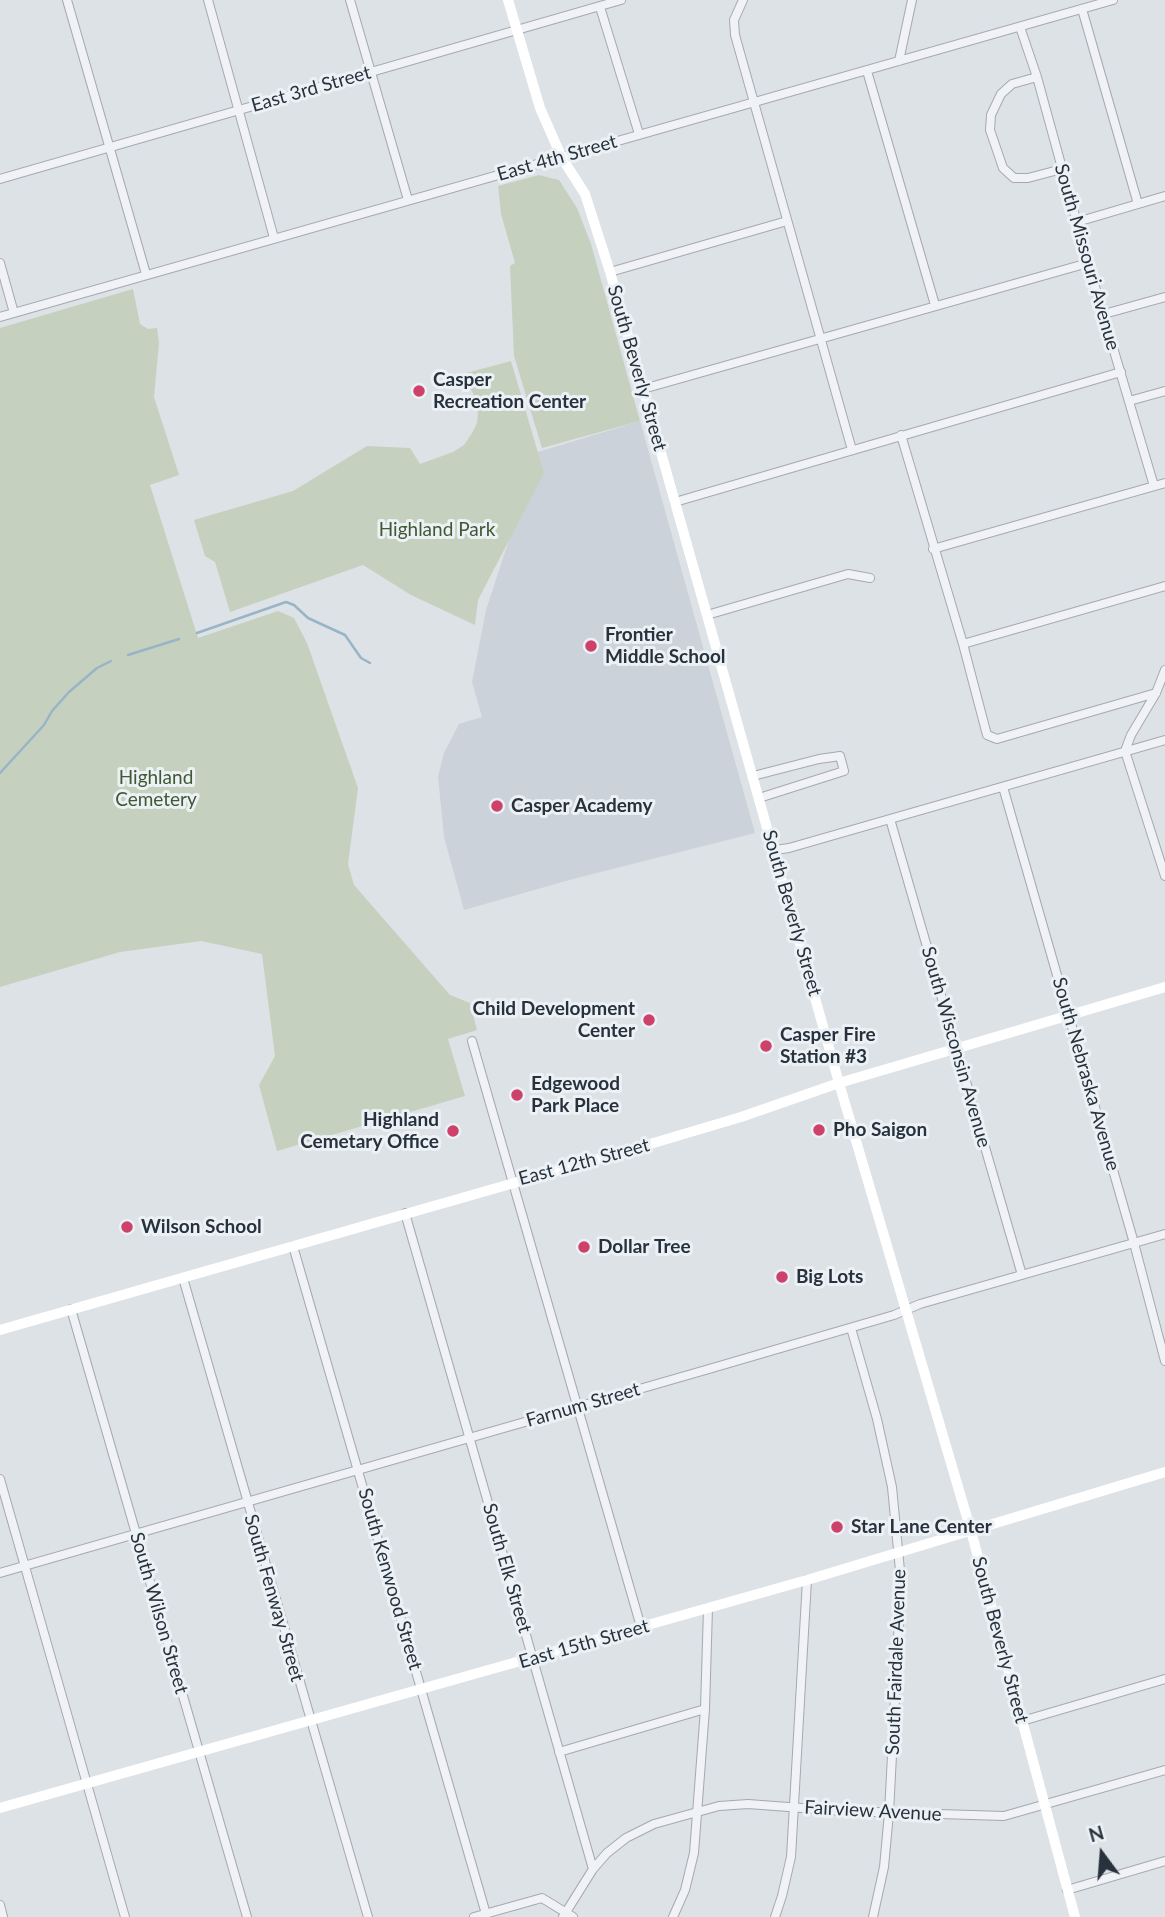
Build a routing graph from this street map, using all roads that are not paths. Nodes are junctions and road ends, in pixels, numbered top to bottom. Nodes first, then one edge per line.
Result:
1 (67, 0) edge
2 (208, 0) edge
3 (350, 0) edge
4 (508, 0) edge
5 (621, 0) edge
6 (743, 0) edge
7 (912, 0) edge
8 (1113, 0) edge
9 (600, 7) junction
10 (1082, 9) junction
11 (1020, 27) junction
12 (516, 30) junction
13 (899, 61) junction
14 (867, 71) junction
15 (371, 72) junction
16 (1037, 77) junction
17 (755, 102) junction
18 (239, 110) junction
19 (639, 134) junction
20 (110, 146) junction
21 (562, 158) junction
22 (1062, 169) junction
23 (0, 178) edge
24 (1165, 196) edge
25 (408, 200) junction
26 (1138, 204) junction
27 (787, 221) junction
28 (1077, 222) junction
29 (274, 238) junction
30 (0, 263) edge
31 (1088, 263) junction
32 (610, 272) junction
33 (146, 274) junction
34 (1165, 297) edge
35 (935, 305) junction
36 (14, 313) junction
37 (1104, 314) junction
38 (0, 317) edge
39 (822, 338) junction
40 (1121, 372) junction
41 (643, 389) junction
42 (1165, 391) edge
43 (1129, 401) junction
44 (901, 435) junction
45 (852, 450) junction
46 (1165, 483) edge
47 (1154, 486) junction
48 (675, 502) junction
49 (933, 549) junction
50 (870, 578) dead end
51 (1165, 586) edge
52 (707, 615) junction
53 (963, 644) junction
54 (1165, 670) edge
55 (1156, 693) junction
56 (1165, 740) edge
57 (1125, 751) junction
58 (753, 776) junction
59 (1003, 788) junction
60 (759, 798) junction
61 (890, 820) junction
62 (775, 850) junction
63 (1165, 876) edge
64 (1165, 987) edge
65 (1069, 1014) junction
66 (472, 1041) dead end
67 (956, 1048) junction
68 (839, 1083) junction
69 (512, 1182) junction
70 (405, 1213) junction
71 (1165, 1234) edge
72 (1135, 1243) junction
73 (293, 1246) junction
74 (1022, 1275) junction
75 (183, 1278) junction
76 (71, 1309) junction
77 (906, 1310) junction
78 (851, 1328) junction
79 (0, 1330) edge
80 (1165, 1361) edge
81 (578, 1406) junction
82 (469, 1439) junction
83 (359, 1470) junction
84 (1165, 1472) edge
85 (0, 1479) edge
86 (247, 1503) junction
87 (971, 1531) junction
88 (136, 1533) junction
89 (900, 1552) junction
90 (24, 1566) junction
91 (0, 1573) edge
92 (807, 1580) junction
93 (708, 1608) junction
94 (640, 1627) junction
95 (533, 1658) junction
96 (1165, 1679) edge
97 (422, 1690) junction
98 (705, 1709) junction
99 (310, 1721) junction
100 (1022, 1721) junction
101 (199, 1752) junction
102 (559, 1752) junction
103 (1165, 1770) edge
104 (86, 1784) junction
105 (1044, 1806) junction
106 (0, 1808) edge
107 (795, 1808) junction
108 (698, 1812) junction
109 (889, 1813) junction
110 (1165, 1861) edge
111 (593, 1869) junction
112 (1068, 1890) junction
113 (0, 1905) edge
114 (486, 1913) junction
115 (567, 1915) edge
116 (3, 1917) edge
117 (125, 1917) edge
118 (247, 1917) edge
119 (368, 1917) edge
120 (474, 1917) edge
121 (673, 1917) edge
122 (775, 1917) edge
123 (873, 1917) edge
124 (1075, 1917) edge

1 - 20 street
2 - 18 street
3 - 15 street
4 - 12 main road, South Beverly Street
5 - 9 street, East 3rd Street
6 - 17 street
7 - 13 street
8 - 10 street, East 4th Street
9 - 12 street, East 3rd Street
9 - 19 street
10 - 11 street, East 4th Street
10 - 26 street
11 - 13 street, East 4th Street
11 - 16 street, South Missouri Avenue
12 - 15 street, East 3rd Street
12 - 21 main road, South Beverly Street
13 - 14 street, East 4th Street
14 - 17 street, East 4th Street
14 - 35 street
15 - 18 street, East 3rd Street
15 - 25 street
16 - 22 street, South Missouri Avenue
16 - 22 street
17 - 19 street, East 4th Street
17 - 27 street
18 - 20 street, East 3rd Street
18 - 29 street
19 - 21 street, East 4th Street
20 - 23 street, East 3rd Street
20 - 33 street
21 - 25 street, East 4th Street
21 - 32 main road, South Beverly Street
22 - 28 street, South Missouri Avenue
24 - 26 street
25 - 29 street, East 4th Street
26 - 28 street
27 - 32 street
27 - 39 street
28 - 31 street, South Missouri Avenue
29 - 33 street, East 4th Street
30 - 36 street
31 - 35 street
31 - 37 street, South Missouri Avenue
32 - 41 main road, South Beverly Street
33 - 36 street, East 4th Street
34 - 37 street
35 - 39 street
36 - 38 street, East 4th Street
37 - 40 street, South Missouri Avenue
39 - 41 street
39 - 45 street
40 - 43 street, South Missouri Avenue
40 - 44 street
41 - 48 main road, South Beverly Street
42 - 43 street
43 - 47 street, South Missouri Avenue
44 - 45 street
44 - 49 street
45 - 48 street
46 - 47 street
47 - 49 street
48 - 52 main road, South Beverly Street
49 - 53 street
50 - 52 street
51 - 53 street
52 - 58 main road, South Beverly Street
53 - 55 street
54 - 55 street
55 - 57 street
56 - 57 street
57 - 59 street
57 - 63 street
58 - 60 main road, South Beverly Street
58 - 60 street
59 - 61 street
59 - 65 street, South Nebraska Avenue
60 - 62 main road, South Beverly Street
61 - 62 street
61 - 67 street, South Wisconsin Avenue
62 - 68 main road, South Beverly Street
64 - 65 main road, East 12th Street
65 - 67 main road, East 12th Street
65 - 72 street, South Nebraska Avenue
66 - 69 street
67 - 68 main road, East 12th Street
67 - 74 street, South Wisconsin Avenue
68 - 69 main road, East 12th Street
68 - 77 main road, South Beverly Street
69 - 70 main road, East 12th Street
69 - 81 street
70 - 73 main road, East 12th Street
70 - 82 street, South Elk Street
71 - 72 street, Farnum Street
72 - 74 street, Farnum Street
72 - 80 street, South Nebraska Avenue
73 - 75 main road, East 12th Street
73 - 83 street, South Kenwood Street
74 - 77 street, Farnum Street
75 - 76 main road, East 12th Street
75 - 86 street, South Fenway Street
76 - 79 main road, East 12th Street
76 - 88 street, South Wilson Street
77 - 78 street, Farnum Street
77 - 87 main road, South Beverly Street
78 - 81 street, Farnum Street
78 - 89 street, South Fairdale Avenue
81 - 82 street, Farnum Street
81 - 94 street
82 - 83 street, Farnum Street
82 - 95 street, South Elk Street
83 - 86 street, Farnum Street
83 - 97 street, South Kenwood Street
84 - 87 main road, East 15th Street
85 - 90 street
86 - 88 street, Farnum Street
86 - 99 street, South Fenway Street
87 - 89 main road, East 15th Street
87 - 100 main road, South Beverly Street
88 - 90 street, Farnum Street
88 - 101 street, South Wilson Street
89 - 92 main road, East 15th Street
89 - 109 street, South Fairdale Avenue
90 - 91 street, Farnum Street
90 - 104 street
92 - 93 main road, East 15th Street
92 - 107 street
93 - 94 main road, East 15th Street
93 - 98 street
94 - 95 main road, East 15th Street
95 - 97 main road, East 15th Street
95 - 102 street, South Elk Street
96 - 100 street
97 - 99 main road, East 15th Street
97 - 114 street, South Kenwood Street
98 - 102 street
98 - 108 street
99 - 101 main road, East 15th Street
99 - 119 street, South Fenway Street
100 - 105 main road, South Beverly Street
101 - 104 main road, East 15th Street
101 - 118 street, South Wilson Street
102 - 111 street, South Elk Street
103 - 105 street, Fairview Avenue
104 - 106 main road, East 15th Street
104 - 117 street
105 - 109 street, Fairview Avenue
105 - 112 main road, South Beverly Street
107 - 108 street, Fairview Avenue
107 - 109 street, Fairview Avenue
107 - 122 street
108 - 111 street, Fairview Avenue
108 - 121 street
109 - 123 street, South Fairdale Avenue
110 - 112 street
111 - 115 street
112 - 124 main road, South Beverly Street
113 - 116 street
114 - 115 street
114 - 120 street

